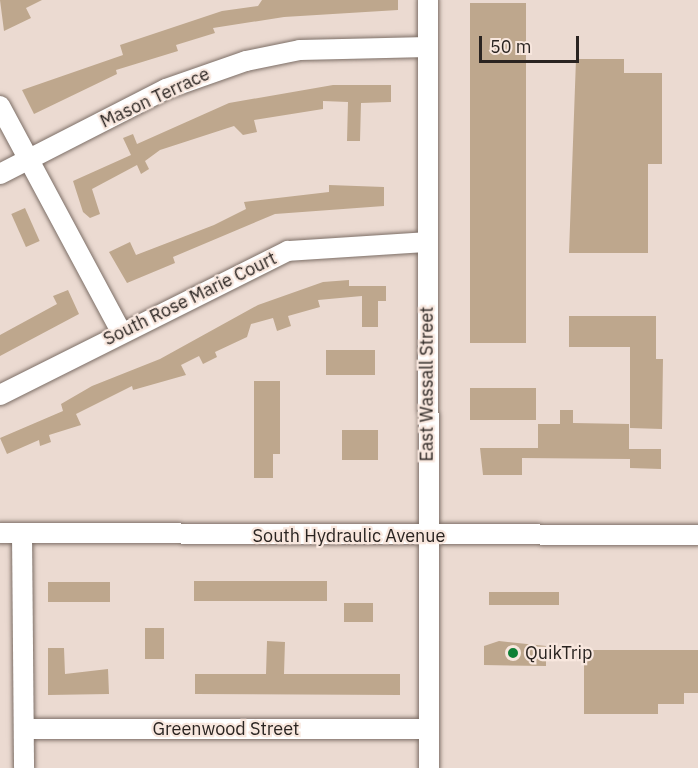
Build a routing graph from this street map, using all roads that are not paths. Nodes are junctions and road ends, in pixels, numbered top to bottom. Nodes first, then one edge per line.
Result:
1 (428, 0) edge
2 (428, 47) junction
3 (0, 106) edge
4 (28, 160) junction
5 (0, 174) edge
6 (427, 242) junction
7 (121, 332) junction
8 (0, 394) edge
9 (0, 533) edge
10 (22, 533) junction
11 (698, 535) edge
12 (427, 537) junction
13 (24, 729) junction
14 (428, 729) junction
15 (24, 768) edge
16 (429, 768) edge

1 - 2 street, East Wassall Street
2 - 4 street, Mason Terrace
2 - 6 street, East Wassall Street
3 - 4 street
4 - 5 street, Mason Terrace
4 - 7 street
6 - 7 street, South Rose Marie Court
6 - 12 street, East Wassall Street
7 - 8 street, South Rose Marie Court
9 - 10 street, South Hydraulic Avenue
10 - 12 street, South Hydraulic Avenue
10 - 13 street
11 - 12 street, South Hydraulic Avenue
12 - 14 street, East Wassall Street
13 - 14 street, Greenwood Street
13 - 15 street
14 - 16 street, East Wassall Street

